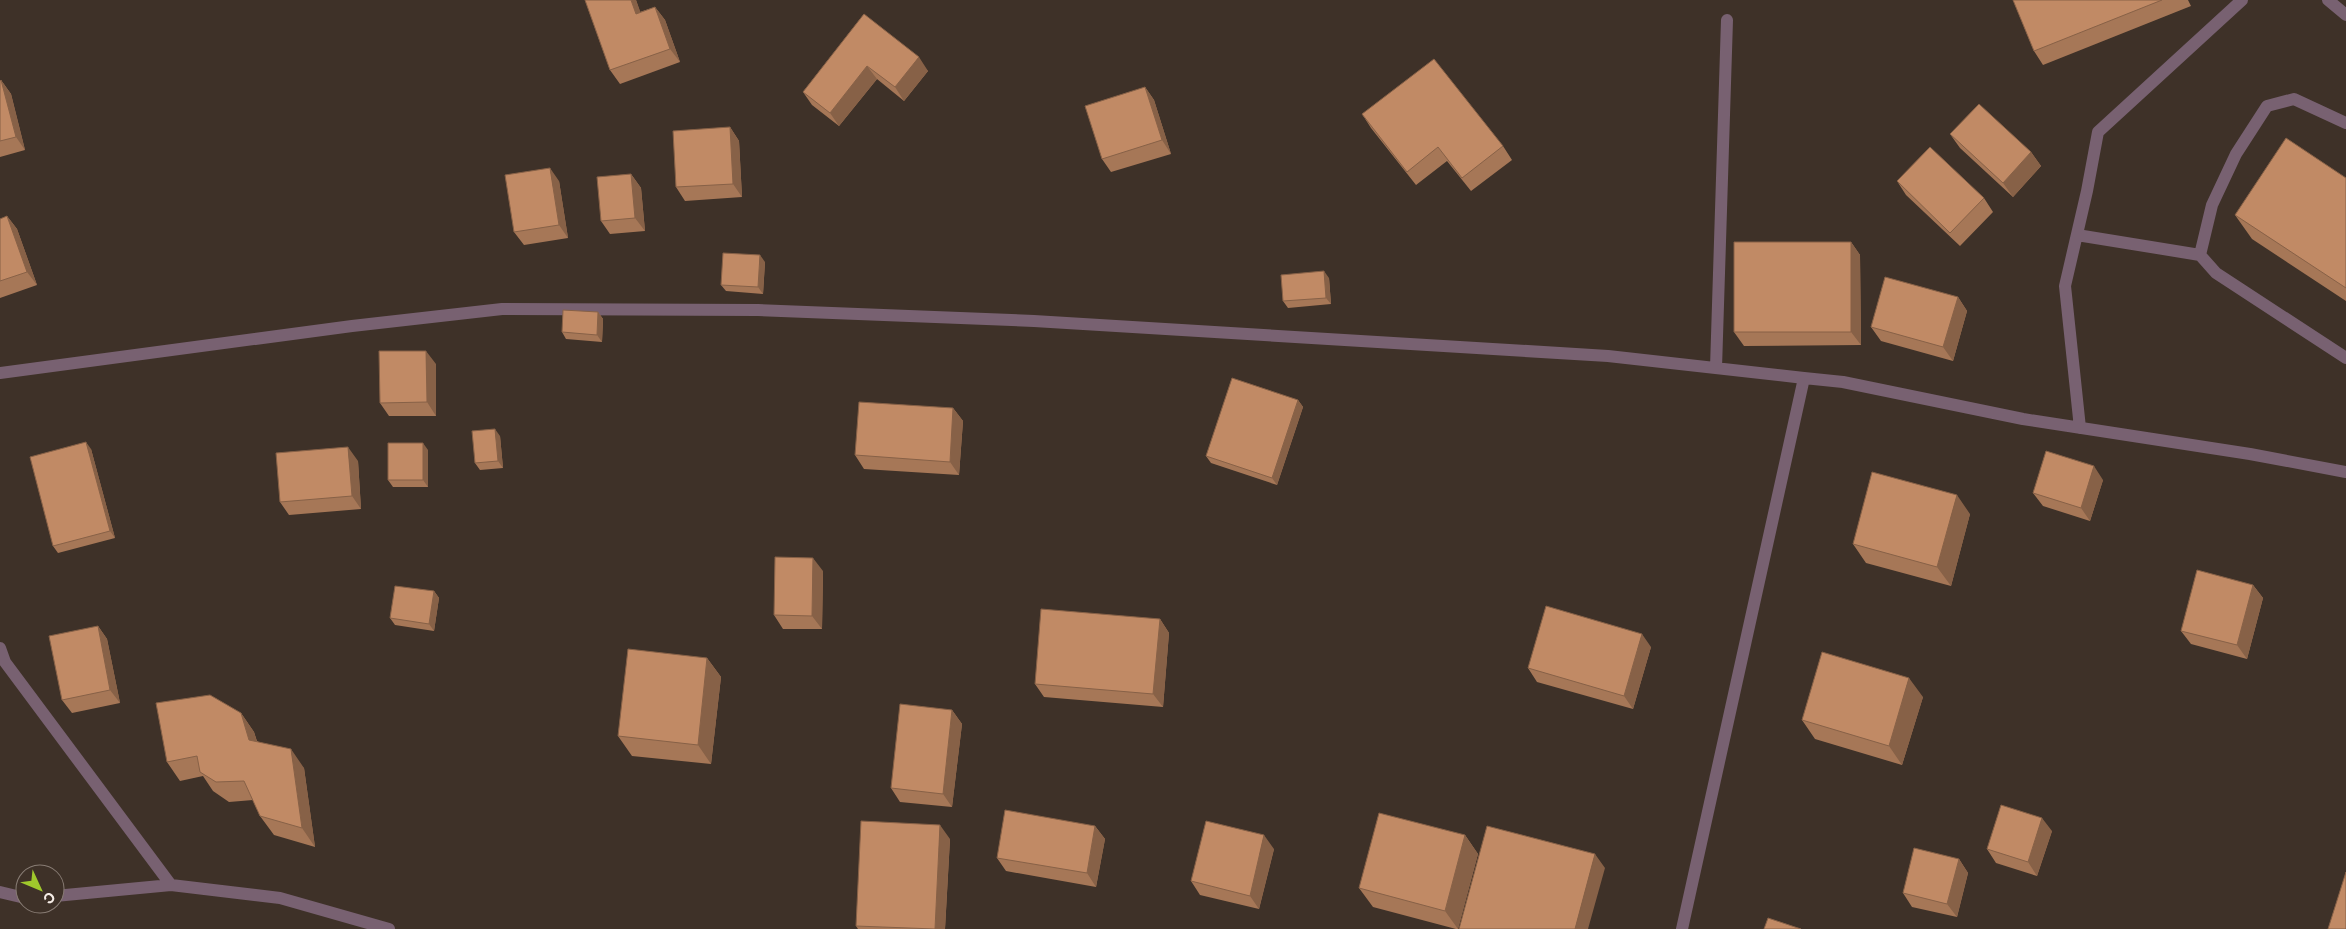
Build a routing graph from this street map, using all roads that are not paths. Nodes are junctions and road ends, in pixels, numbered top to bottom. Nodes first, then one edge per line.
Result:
1 (2242, 0) edge
2 (2328, 0) edge
3 (2346, 15) edge
4 (1727, 20) dead end
5 (2346, 123) edge
6 (2077, 235) junction
7 (2200, 255) junction
8 (2346, 358) edge
9 (1716, 368) junction
10 (0, 373) edge
11 (1804, 378) junction
12 (2080, 428) junction
13 (2346, 472) edge
14 (0, 648) edge
15 (171, 884) junction
16 (0, 892) edge
17 (65, 895) edge
18 (15, 896) edge
19 (389, 929) edge
20 (1682, 929) edge

1 - 6 street
2 - 3 street
4 - 9 street
5 - 7 street
6 - 7 street
6 - 12 street
7 - 8 street
9 - 10 street
9 - 11 street
11 - 12 street
11 - 20 street
12 - 13 street
14 - 15 street
15 - 17 street
15 - 19 street
16 - 18 street

